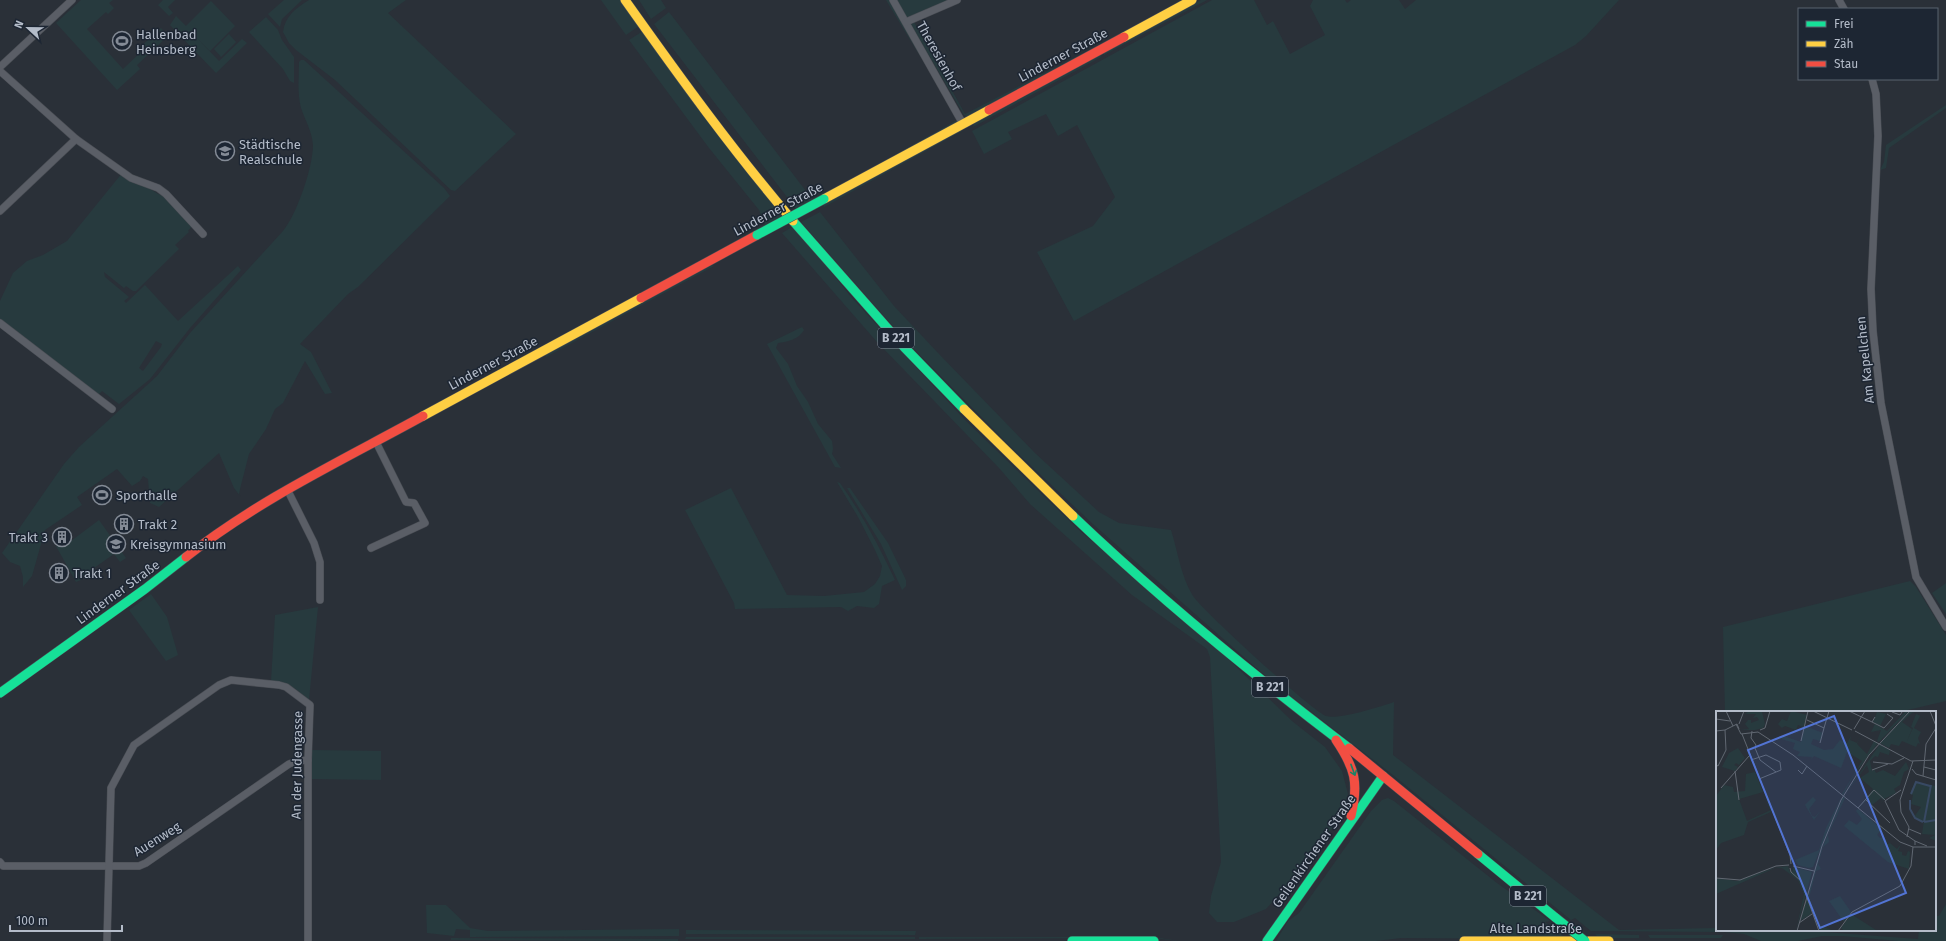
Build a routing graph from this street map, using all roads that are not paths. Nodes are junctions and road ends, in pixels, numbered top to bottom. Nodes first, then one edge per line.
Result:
1 (72, 0) edge
2 (625, 0) edge
3 (893, 0) edge
4 (957, 0) edge
5 (1192, 0) edge
6 (906, 22) junction
7 (0, 67) edge
8 (0, 71) edge
9 (1872, 80) edge
10 (963, 124) junction
11 (76, 139) junction
12 (0, 211) edge
13 (203, 234) dead end
14 (0, 323) edge
15 (112, 409) dead end
16 (376, 442) junction
17 (288, 491) junction
18 (371, 548) dead end
19 (320, 600) dead end
20 (1946, 627) edge
21 (0, 693) edge
22 (1333, 736) junction
23 (308, 760) junction
24 (1383, 776) junction
25 (1349, 823) junction
26 (0, 862) edge
27 (108, 867) junction
28 (107, 941) edge
29 (308, 941) edge
30 (1072, 941) edge
31 (1154, 941) edge
32 (1267, 941) edge
33 (1464, 941) edge
34 (1585, 941) edge
35 (1609, 941) edge

1 - 7 street
2 - 22 main road, B 221
3 - 6 street, Theresienhof
4 - 6 street
5 - 10 main road, Linderner Straße
6 - 10 street, Theresienhof
8 - 11 street
9 - 20 street, Am Kapellchen
10 - 16 main road, Linderner Straße, bridge
11 - 12 street
11 - 13 street
14 - 15 street
16 - 17 main road, Linderner Straße
16 - 18 street
17 - 19 street
17 - 21 main road, Linderner Straße
22 - 24 main road, B 221
22 -> 25 main road
23 - 27 street, Auenweg
23 - 27 street, An der Judengasse
23 - 29 street, An der Judengasse
24 - 25 main road, Geilenkirchener Straße
24 - 34 main road, B 221, bridge
25 - 32 main road, Geilenkirchener Straße
26 - 27 street, Auenweg
27 - 28 street, An der Judengasse
30 - 31 main road
33 - 35 main road, Alte Landstraße

